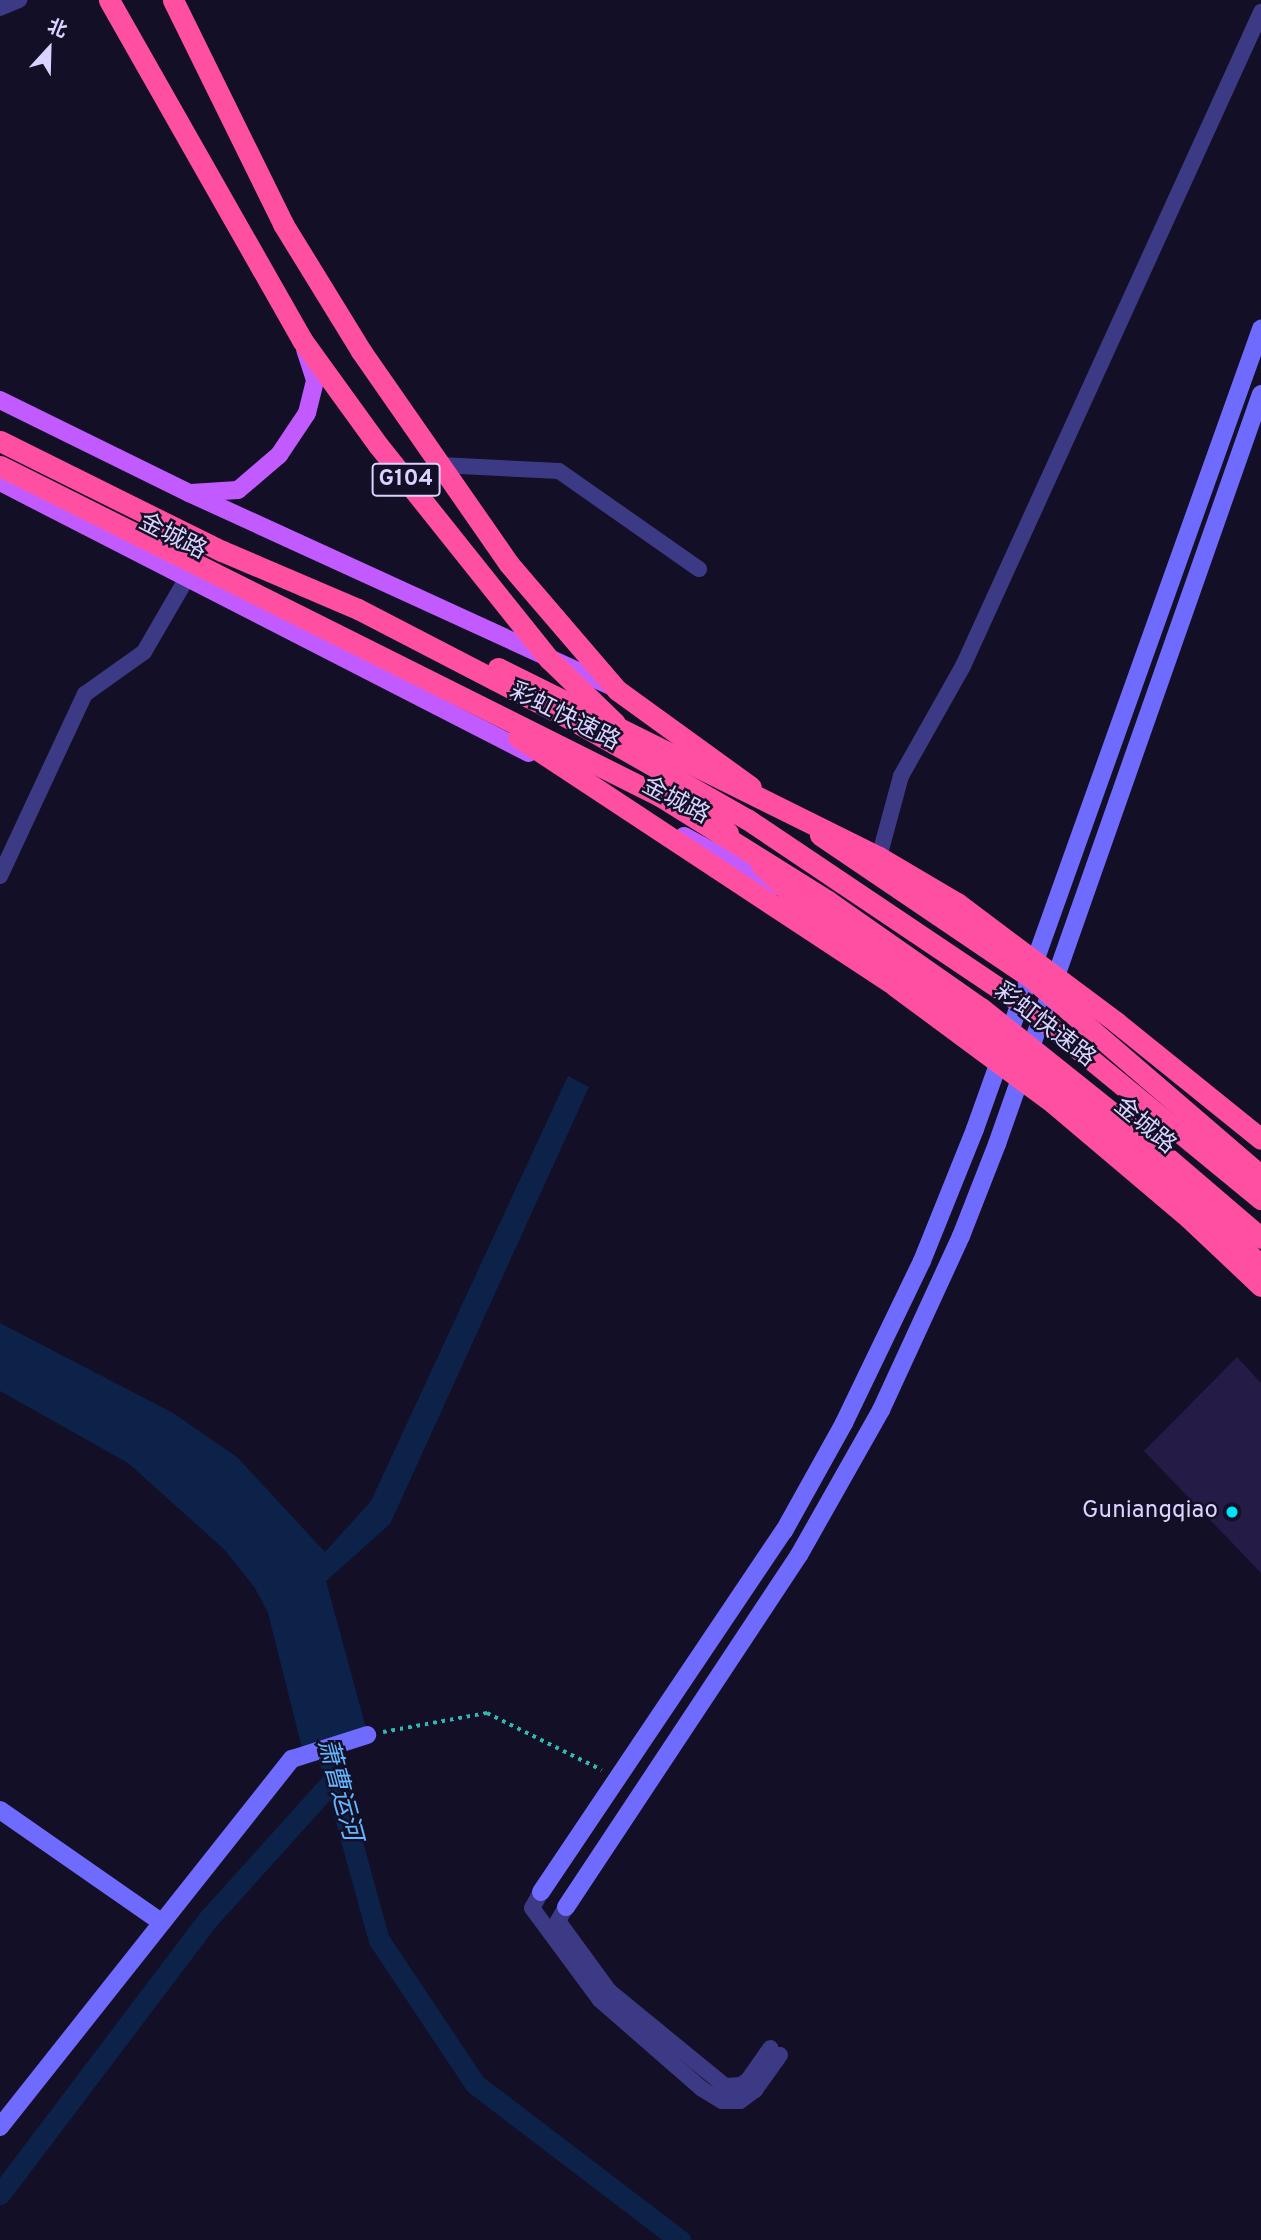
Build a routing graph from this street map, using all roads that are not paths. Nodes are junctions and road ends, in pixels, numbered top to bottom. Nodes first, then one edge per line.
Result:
1 (19, 0) edge
2 (109, 0) edge
3 (173, 0) edge
4 (0, 8) edge
5 (1261, 12) edge
6 (1261, 329) edge
7 (302, 340) junction
8 (1261, 394) edge
9 (0, 400) edge
10 (0, 441) edge
11 (440, 465) junction
12 (0, 466) edge
13 (0, 482) edge
14 (189, 493) junction
15 (699, 569) dead end
16 (188, 576) junction
17 (358, 609) junction
18 (549, 659) junction
19 (429, 677) junction
20 (617, 690) junction
21 (879, 856) junction
22 (0, 876) edge
23 (791, 894) junction
24 (1030, 977) junction
25 (1049, 991) junction
26 (1004, 1048) junction
27 (1025, 1063) junction
28 (1261, 1139) edge
29 (1261, 1176) edge
30 (1261, 1199) edge
31 (1261, 1238) edge
32 (1261, 1265) edge
33 (1261, 1286) edge
34 (367, 1735) road end
35 (0, 1810) edge
36 (541, 1892) joint
37 (566, 1907) joint
38 (160, 1921) junction
39 (0, 2127) edge

1 - 4 street
2 - 7 highway, G104
3 - 11 highway, G104
5 - 21 street
6 - 24 street
7 - 14 main road
7 - 18 highway, G104
8 - 25 street
9 - 14 main road, 金城路
10 - 17 highway, 彩虹快速路, bridge
11 - 15 street
11 - 20 highway, G104
12 - 19 highway, 彩虹快速路, bridge
13 - 16 main road, 金城路
14 - 18 main road, 金城路
16 - 22 street
16 - 23 main road, 金城路
17 - 21 highway, bridge
17 - 30 highway, 彩虹快速路, bridge
18 - 20 main road, 金城路
18 - 23 highway, G104
19 - 31 highway, 彩虹快速路, bridge
19 - 33 highway, bridge
20 - 24 highway, 金城路
21 - 28 highway, bridge
23 - 26 highway, 金城路
24 - 25 highway, 金城路
24 - 26 street
25 - 27 street
25 - 29 highway, 金城路
26 - 27 highway, 金城路
26 - 36 street
27 - 32 highway, 金城路
27 - 37 street
34 - 38 street
35 - 38 street
36 - 37 street
38 - 39 street

